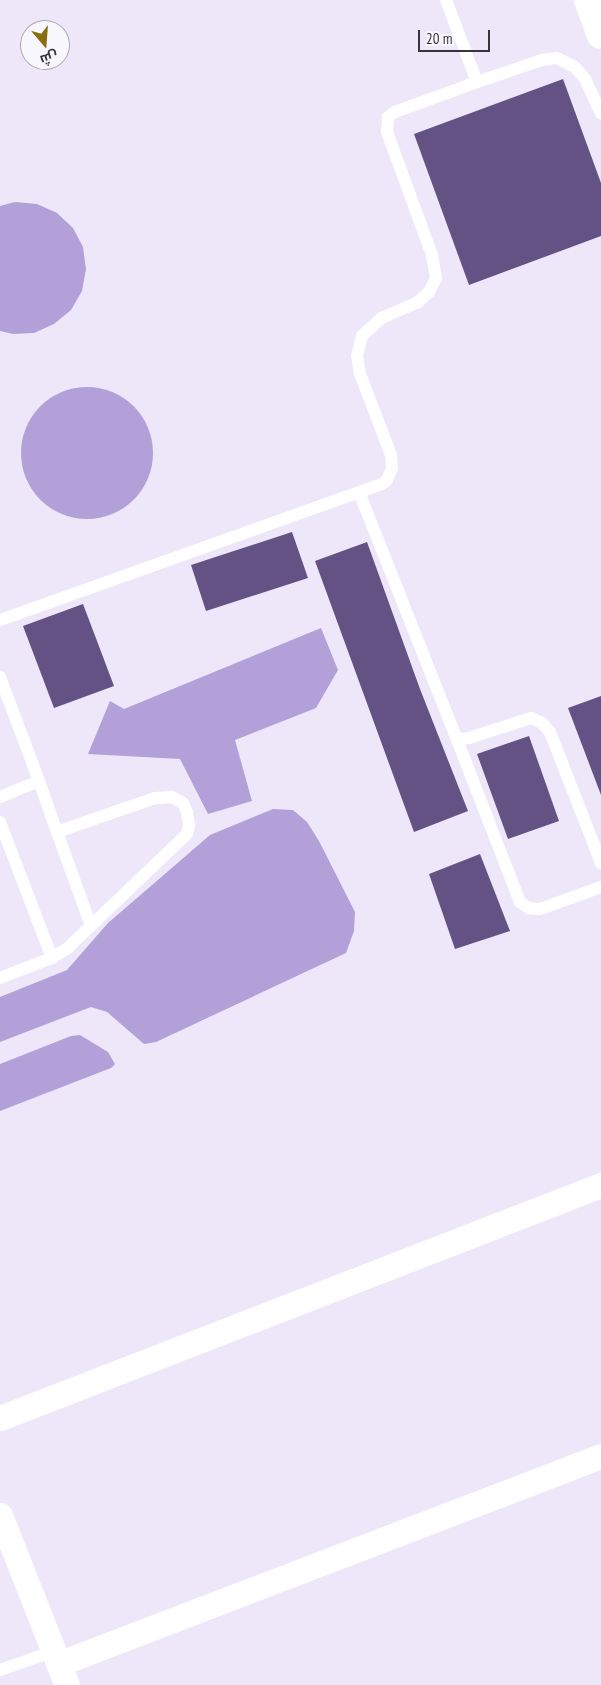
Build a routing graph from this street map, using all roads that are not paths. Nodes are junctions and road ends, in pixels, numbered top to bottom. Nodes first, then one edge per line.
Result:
1 (446, 0) edge
2 (588, 0) edge
3 (601, 35) edge
4 (477, 82) junction
5 (601, 114) edge
6 (359, 492) junction
7 (0, 620) edge
8 (0, 677) edge
9 (456, 737) junction
10 (39, 781) junction
11 (0, 797) edge
12 (0, 822) edge
13 (57, 832) junction
14 (601, 863) edge
15 (601, 887) edge
16 (91, 926) junction
17 (52, 958) junction
18 (0, 978) edge
19 (601, 1185) edge
20 (0, 1418) edge
21 (601, 1456) edge
22 (0, 1515) edge
23 (60, 1667) edge
24 (0, 1670) edge

1 - 4 lane
2 - 3 street
4 - 5 lane
4 - 6 lane
6 - 7 lane
6 - 9 lane
8 - 10 lane
9 - 14 lane
9 - 15 lane
10 - 11 lane
10 - 13 lane
12 - 17 lane
13 - 16 lane
13 - 16 lane
16 - 17 lane
17 - 18 lane
19 - 20 street
21 - 23 street
22 - 23 street
23 - 24 lane

